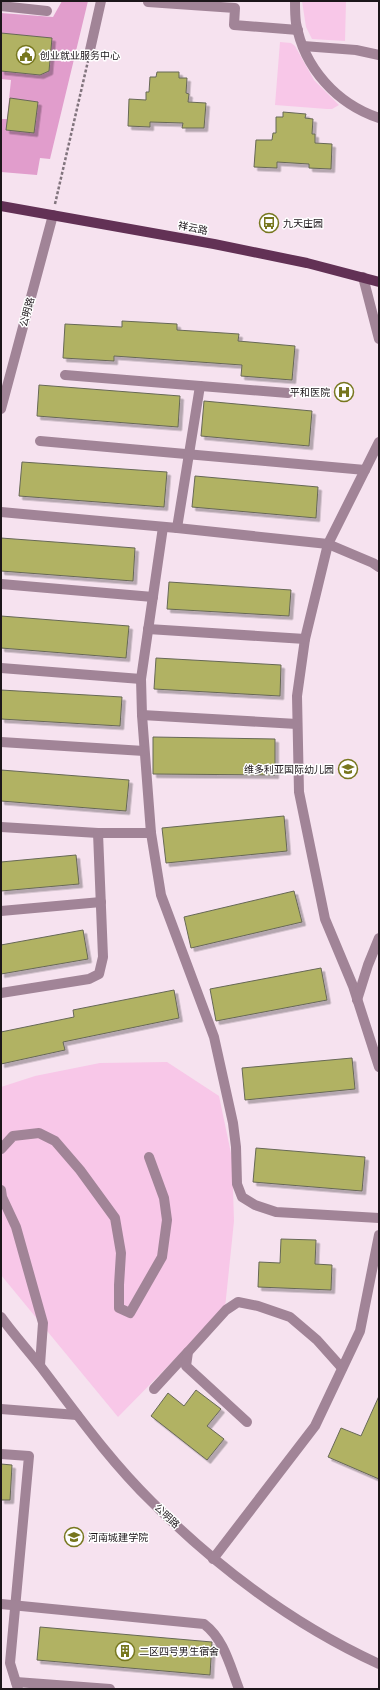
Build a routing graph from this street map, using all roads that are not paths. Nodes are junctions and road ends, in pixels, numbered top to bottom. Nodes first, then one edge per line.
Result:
1 (101, 1) edge
2 (295, 1) edge
3 (148, 2) dead end
4 (1, 6) edge
5 (48, 11) dead end
6 (298, 30) junction
7 (303, 46) junction
8 (90, 50) road end
9 (379, 56) edge
10 (379, 118) edge
11 (1, 206) edge
12 (53, 215) junction
13 (363, 277) junction
14 (379, 282) edge
15 (379, 339) edge
16 (65, 375) dead end
17 (200, 386) junction
18 (288, 393) dead end
19 (1, 409) edge
20 (40, 441) dead end
21 (379, 442) edge
22 (188, 454) junction
23 (365, 470) junction
24 (1, 512) edge
25 (163, 527) junction
26 (177, 528) junction
27 (328, 544) junction
28 (379, 567) edge
29 (1, 584) edge
30 (153, 597) junction
31 (148, 629) junction
32 (305, 639) junction
33 (1, 668) edge
34 (141, 679) junction
35 (142, 715) junction
36 (298, 724) junction
37 (1, 742) edge
38 (144, 751) junction
39 (1, 827) edge
40 (98, 833) junction
41 (151, 833) junction
42 (101, 902) junction
43 (1, 911) edge
44 (379, 938) edge
45 (1, 993) edge
46 (357, 1000) junction
47 (379, 1067) edge
48 (1, 1150) edge
49 (149, 1157) dead end
50 (1, 1190) edge
51 (379, 1218) edge
52 (379, 1235) edge
53 (1, 1317) edge
54 (188, 1352) junction
55 (40, 1365) junction
56 (342, 1368) junction
57 (154, 1389) dead end
58 (1, 1409) edge
59 (77, 1415) junction
60 (247, 1422) dead end
61 (1, 1454) edge
62 (213, 1559) junction
63 (1, 1604) edge
64 (14, 1606) junction
65 (379, 1664) edge
66 (17, 1686) edge
67 (110, 1689) edge
68 (239, 1689) edge

1 - 8 street
2 - 6 street
3 - 6 street
4 - 5 street
6 - 7 street
7 - 9 street
7 - 10 street
11 - 12 main road, 祥云路
12 - 13 main road, 祥云路
12 - 19 street, 公明路
13 - 14 main road, 祥云路
13 - 15 street
16 - 17 street
17 - 18 street
17 - 22 street
20 - 22 street
21 - 23 street
22 - 23 street
22 - 26 street
23 - 27 street
24 - 25 street
25 - 26 street
25 - 30 street
26 - 27 street
27 - 28 street
27 - 32 street
29 - 30 street
30 - 31 street
31 - 32 street
31 - 34 street
32 - 36 street
33 - 34 street
34 - 35 street
35 - 36 street
35 - 38 street
36 - 46 street
37 - 38 street
38 - 41 street
39 - 40 street
40 - 41 street
40 - 42 street
41 - 51 street
42 - 43 street
42 - 45 street
44 - 46 street
46 - 47 street
48 - 49 street
50 - 55 street
52 - 56 street
53 - 55 street, 公明路
54 - 56 street
54 - 57 street
54 - 60 street
55 - 59 street, 公明路
56 - 62 street
58 - 59 street
59 - 62 street, 公明路
61 - 64 street
62 - 65 street, 公明路
63 - 64 street
64 - 66 street
64 - 68 street
66 - 67 street

